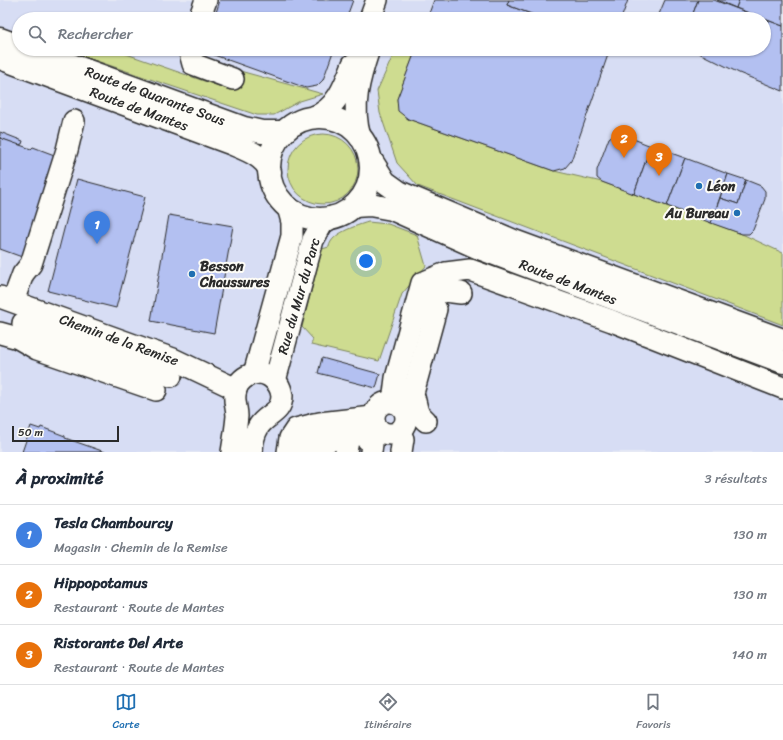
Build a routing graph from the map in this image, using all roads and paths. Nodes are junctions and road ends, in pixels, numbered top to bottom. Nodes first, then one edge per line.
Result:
1 (206, 0) edge
2 (377, 0) edge
3 (386, 0) edge
4 (202, 12) edge
5 (373, 12) edge
6 (382, 12) edge
7 (0, 38) edge
8 (47, 56) edge
9 (191, 56) edge
10 (356, 56) edge
11 (367, 56) edge
12 (6, 57) edge
13 (232, 79) dead end
14 (313, 117) junction
15 (74, 121) dead end
16 (284, 132) junction
17 (360, 137) junction
18 (370, 158) junction
19 (270, 172) junction
20 (354, 206) junction
21 (288, 207) junction
22 (332, 217) junction
23 (461, 293) dead end
24 (436, 309) dead end
25 (14, 316) edge
26 (783, 340) edge
27 (783, 362) edge
28 (197, 370) junction
29 (254, 374) junction
30 (171, 376) junction
31 (275, 381) junction
32 (236, 388) junction
33 (783, 388) edge
34 (398, 404) junction
35 (426, 421) dead end
36 (352, 441) edge
37 (394, 443) edge
38 (290, 448) edge
39 (232, 452) edge
40 (252, 452) edge

1 - 4 street
2 - 5 street
3 - 6 street
7 - 12 main road
8 - 16 main road, Route de Quarante Sous
9 - 13 street
10 - 14 street
11 - 17 street
12 - 19 main road, Route de Mantes
14 - 16 main road
14 - 17 main road
15 - 25 street
16 - 19 main road
17 - 18 main road
18 - 20 main road
18 - 26 main road, Route de Mantes
19 - 21 main road
20 - 22 main road
20 - 27 main road, Route de Mantes
21 - 22 main road
21 - 29 street, Rue du Mur du Parc
22 - 31 street, Rue du Mur du Parc
23 - 34 street
24 - 35 street
25 - 28 street, Chemin de la Remise
25 - 30 street
25 - 30 street
28 - 30 street
28 - 32 street, Chemin de la Remise
29 - 31 street
29 - 32 street
31 - 40 street
32 - 39 street
33 - 34 street
34 - 36 street
34 - 37 street
36 - 37 street
36 - 38 street

